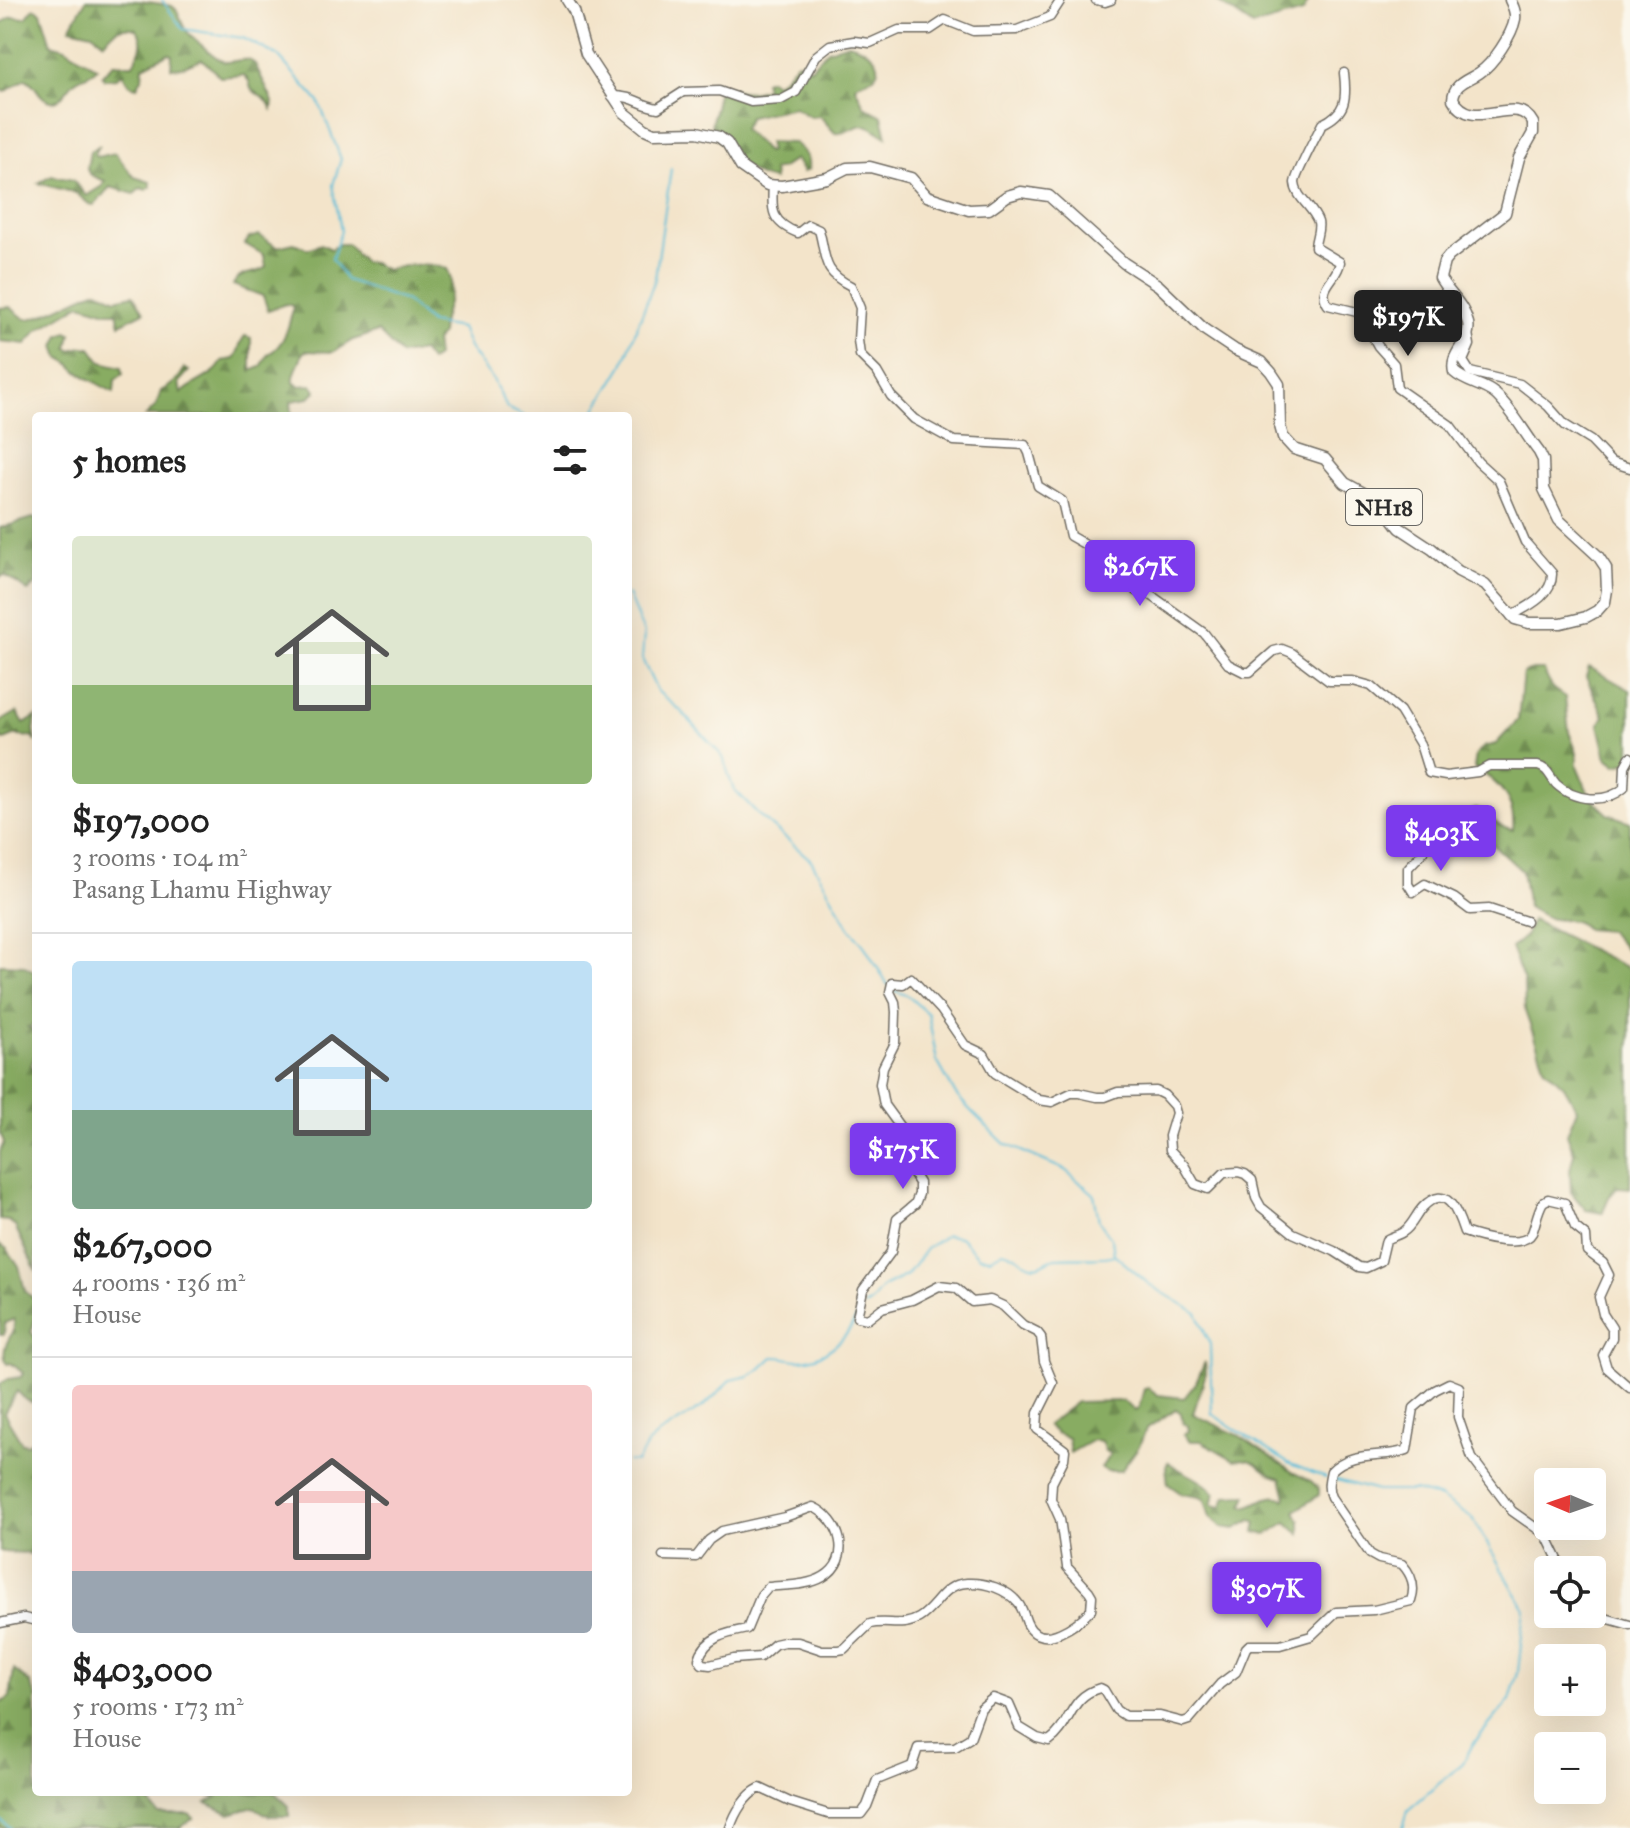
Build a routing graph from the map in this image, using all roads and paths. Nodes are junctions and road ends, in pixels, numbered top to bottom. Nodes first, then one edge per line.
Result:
1 (567, 0) edge
2 (1061, 0) edge
3 (1096, 0) edge
4 (1111, 0) edge
5 (1510, 0) edge
6 (1344, 73) dead end
7 (611, 96) junction
8 (773, 186) junction
9 (1468, 333) junction
10 (1630, 468) edge
11 (1511, 616) junction
12 (1630, 757) edge
13 (1397, 815) dead end
14 (1526, 921) dead end
15 (1630, 1388) edge
16 (663, 1556) dead end
17 (1556, 1556) edge
18 (1606, 1619) edge
19 (32, 1620) edge
20 (0, 1623) edge
21 (1630, 1625) edge
22 (730, 1828) edge

1 - 7 main road
2 - 7 street
3 - 4 street
5 - 9 main road
6 - 11 street
7 - 8 main road
8 - 11 main road, NH18
8 - 12 street
9 - 10 street
9 - 11 main road
13 - 14 street
15 - 16 street
17 - 22 street
18 - 21 street
19 - 20 street

